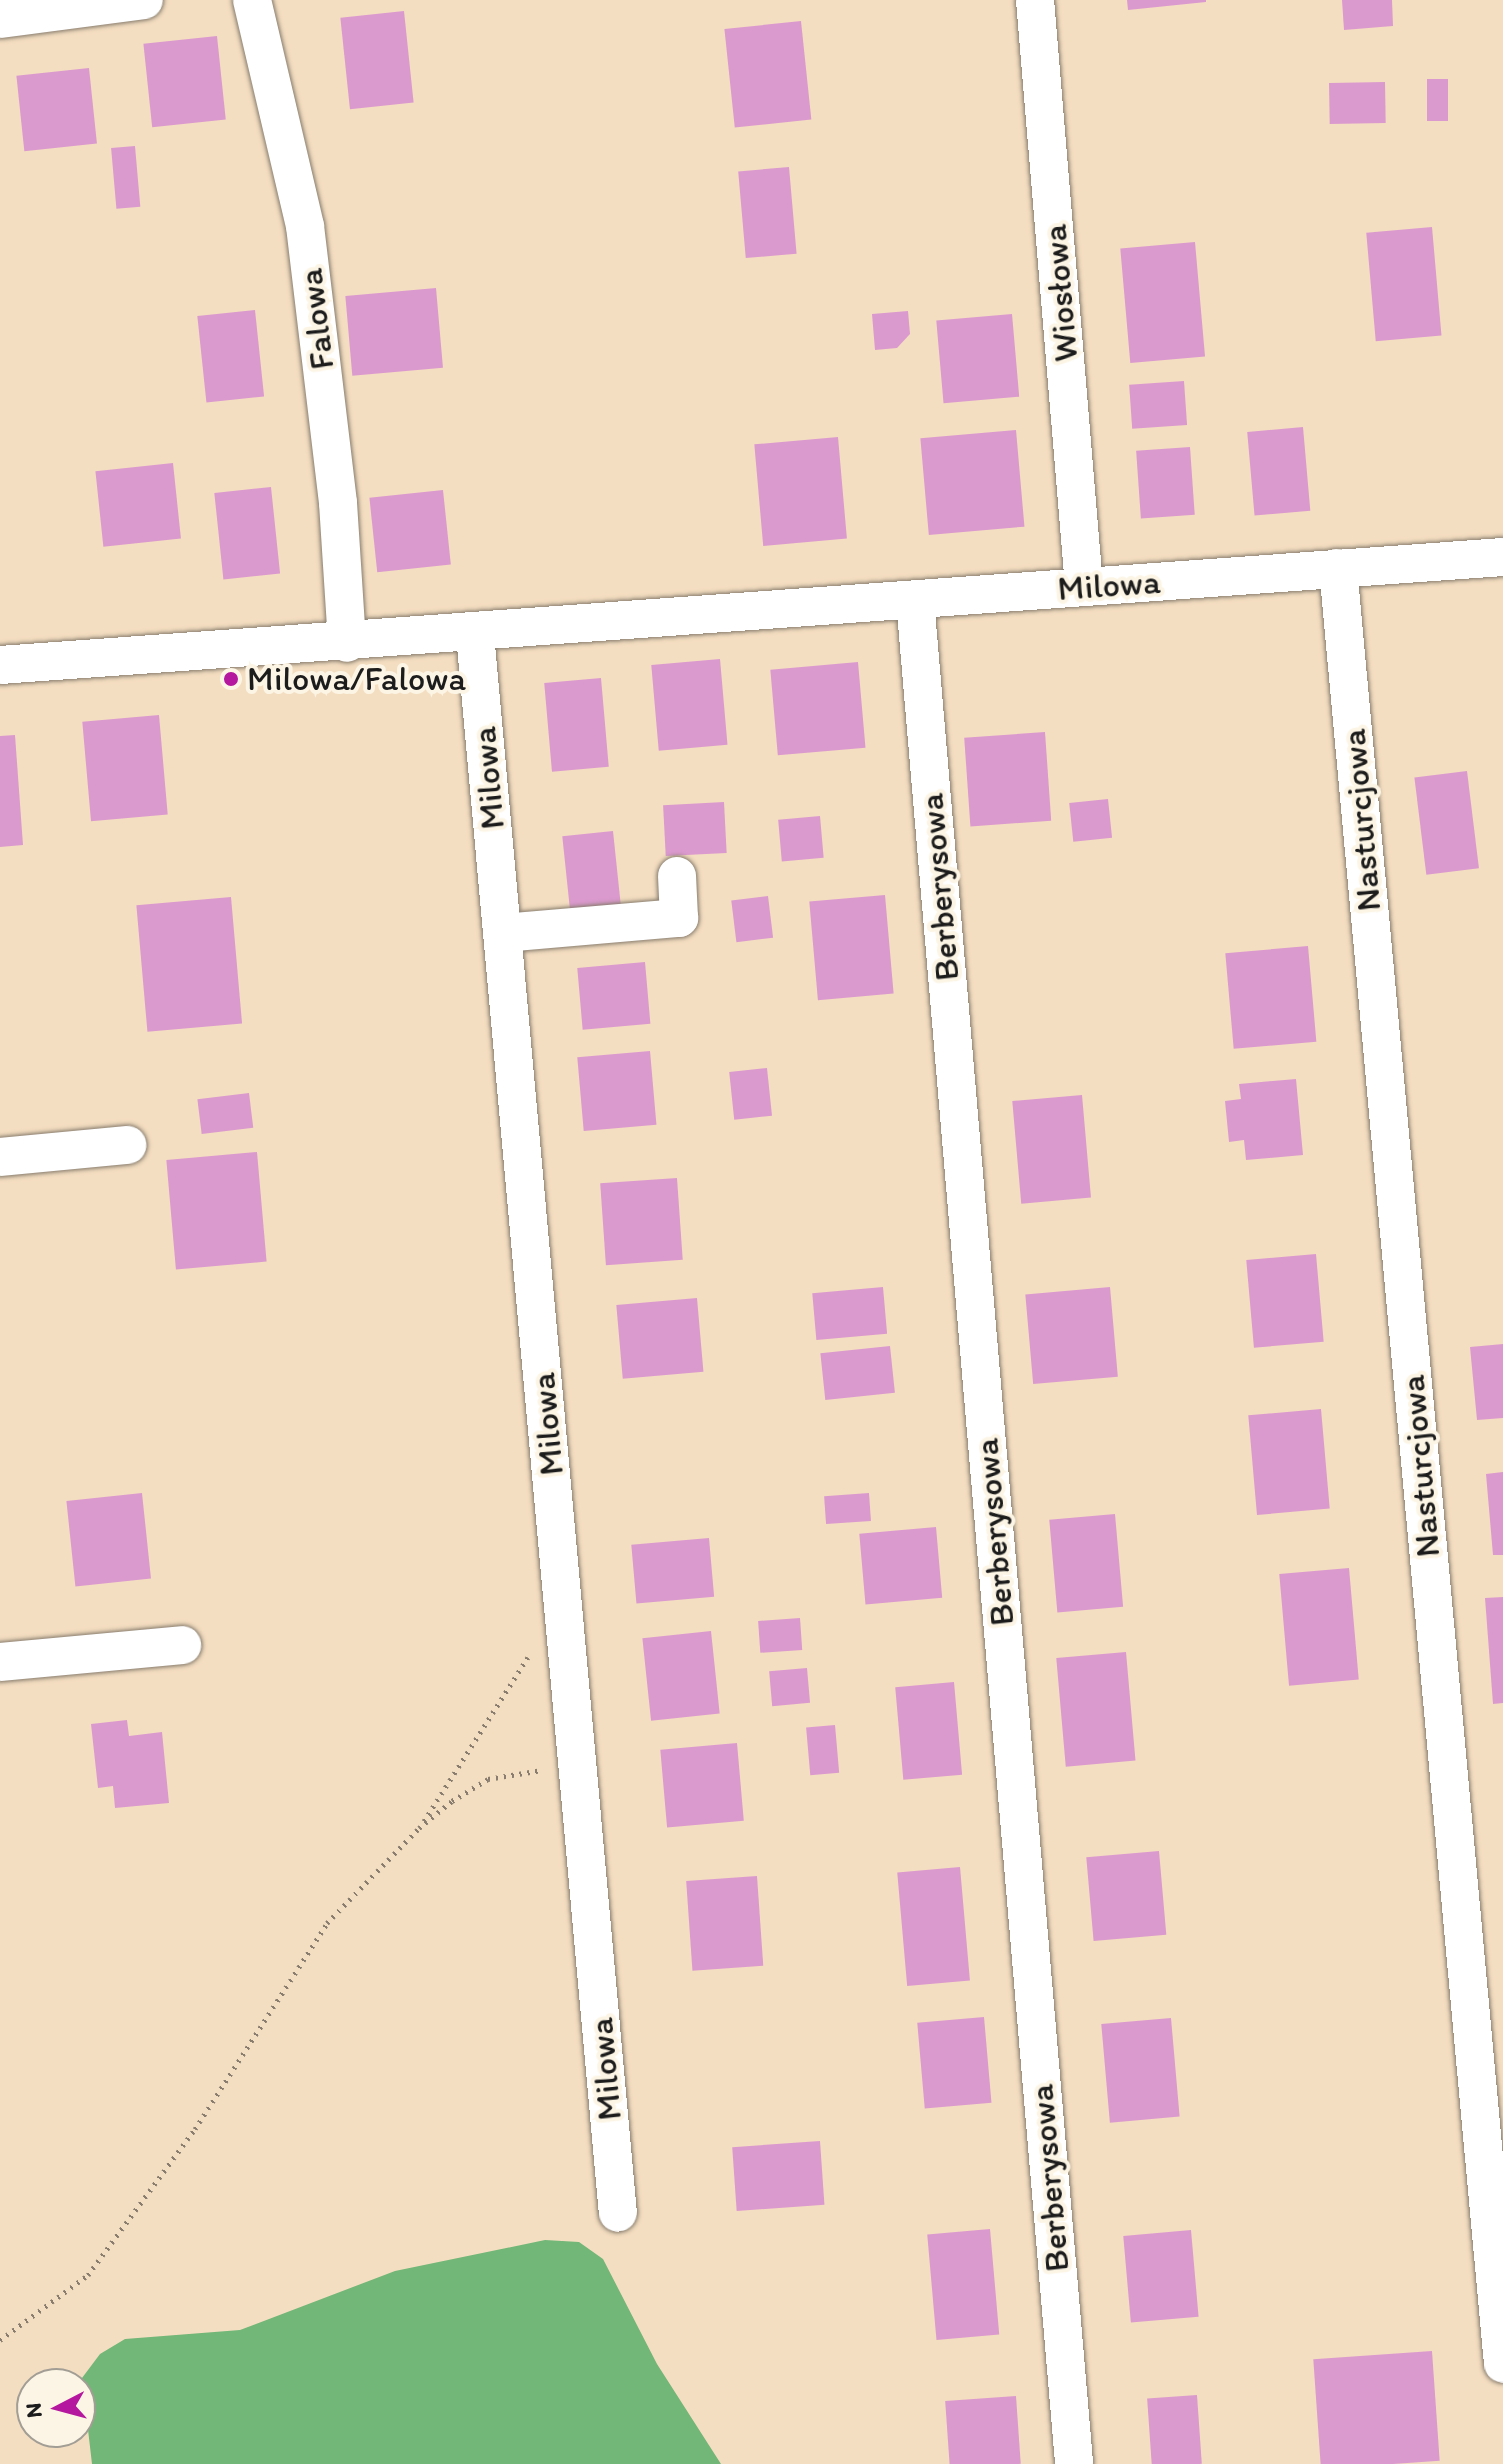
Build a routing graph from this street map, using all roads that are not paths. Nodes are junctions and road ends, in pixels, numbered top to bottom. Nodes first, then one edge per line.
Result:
1 (144, 0) edge
2 (252, 0) edge
3 (1035, 0) edge
4 (0, 19) edge
5 (1503, 557) edge
6 (1338, 568) junction
7 (1084, 586) junction
8 (915, 600) junction
9 (475, 634) junction
10 (347, 643) junction
11 (0, 665) edge
12 (677, 876) dead end
13 (503, 933) junction
14 (127, 1145) dead end
15 (0, 1157) edge
16 (182, 1645) dead end
17 (0, 1662) edge
18 (618, 2213) dead end
19 (1503, 2363) edge
20 (1074, 2464) edge

1 - 4 street
2 - 10 street, Falowa
3 - 7 street, Wiosłowa
5 - 6 street, Milowa
6 - 7 street, Milowa
6 - 19 street, Nasturcjowa
7 - 8 street, Milowa
8 - 9 street, Milowa
8 - 20 street, Berberysowa
9 - 10 street, Milowa
9 - 13 street, Milowa
10 - 11 street, Milowa
12 - 13 street
13 - 18 street, Milowa
14 - 15 street
16 - 17 street

